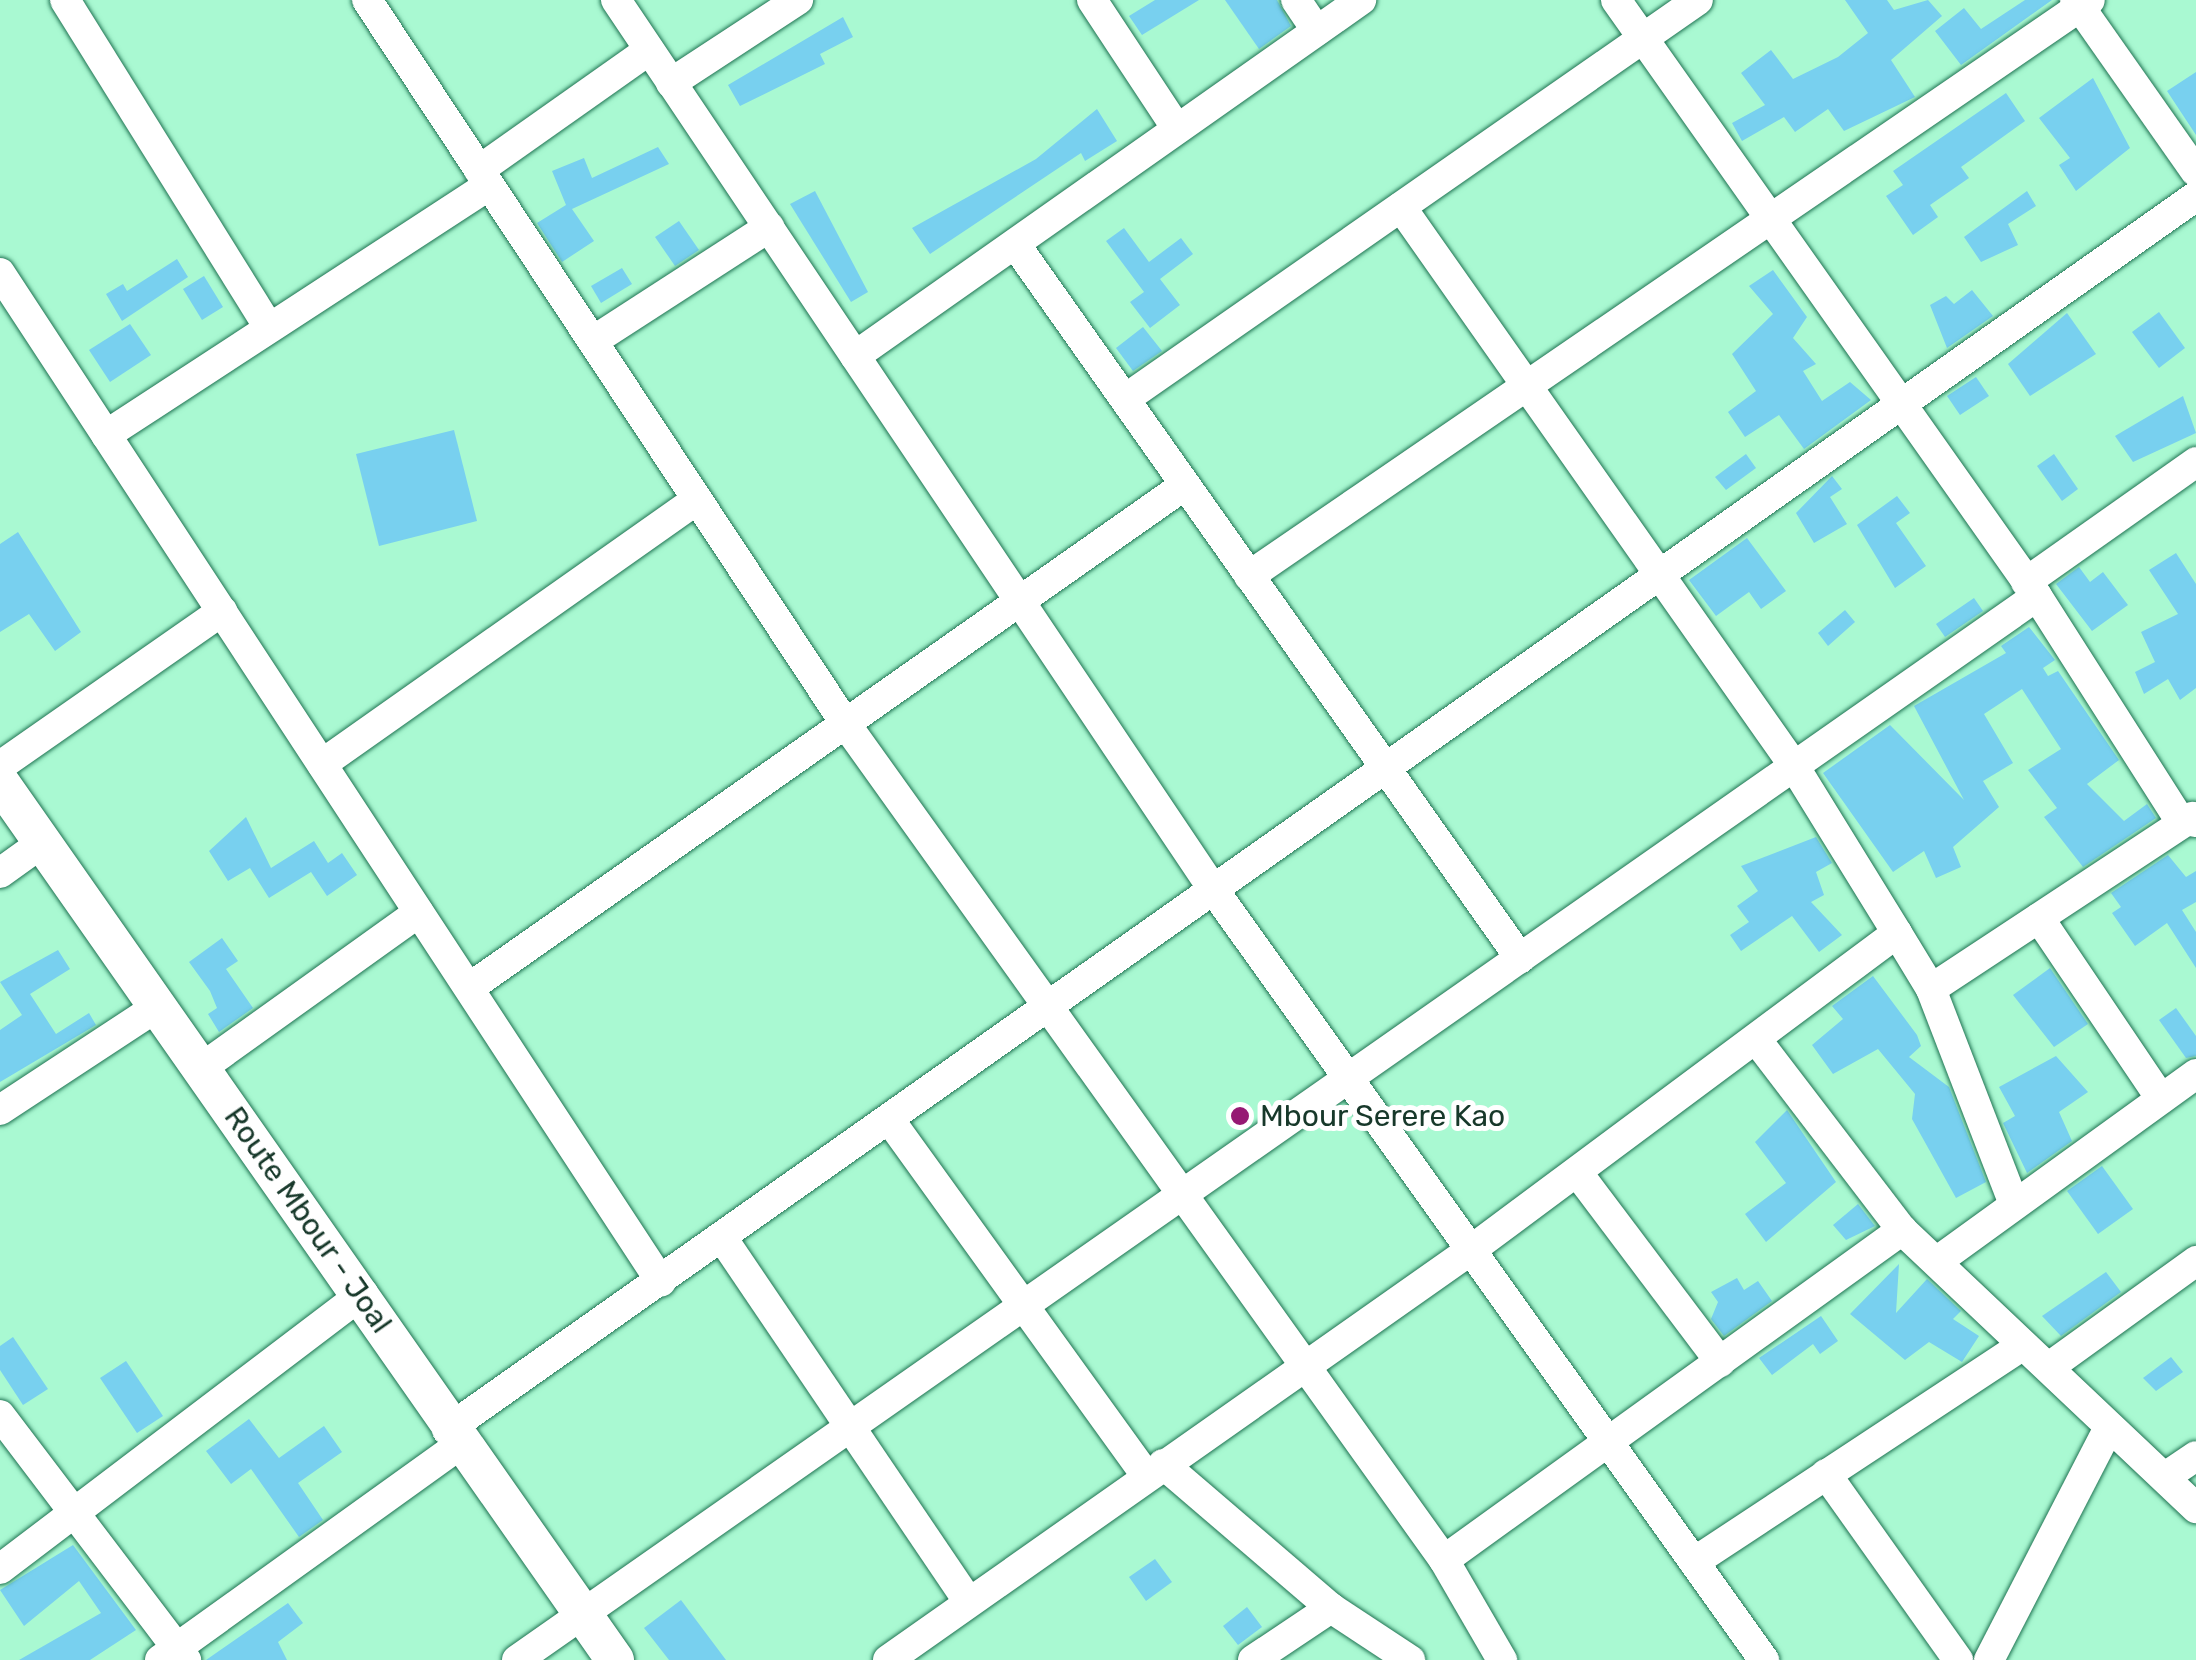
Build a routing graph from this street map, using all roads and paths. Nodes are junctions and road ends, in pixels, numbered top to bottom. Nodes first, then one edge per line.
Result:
1 (65, 0) edge
2 (367, 0) edge
3 (616, 0) edge
4 (798, 0) edge
5 (1092, 0) edge
6 (1296, 0) edge
7 (1361, 0) edge
8 (1616, 0) edge
9 (1698, 0) edge
10 (2082, 2) edge
11 (1316, 31) junction
12 (1643, 39) junction
13 (650, 50) junction
14 (671, 82) junction
15 (1177, 130) junction
16 (2196, 172) edge
17 (484, 177) junction
18 (2196, 196) edge
19 (1401, 208) junction
20 (1771, 220) junction
21 (768, 227) junction
22 (1014, 244) junction
23 (0, 273) edge
24 (12, 318) edge
25 (269, 328) junction
26 (592, 341) junction
27 (855, 356) junction
28 (1530, 392) junction
29 (1124, 399) junction
30 (1901, 404) junction
31 (106, 435) junction
32 (2191, 477) edge
33 (1185, 484) junction
34 (697, 500) junction
35 (1659, 575) junction
36 (1249, 576) junction
37 (2031, 589) junction
38 (1020, 601) junction
39 (222, 612) junction
40 (845, 723) junction
41 (322, 764) junction
42 (0, 766) edge
43 (1794, 766) junction
44 (1385, 768) junction
45 (0, 782) edge
46 (2191, 817) edge
47 (39, 845) junction
48 (0, 873) edge
49 (1214, 889) junction
50 (419, 912) junction
51 (2039, 918) junction
52 (1897, 933) junction
53 (1520, 958) junction
54 (468, 988) junction
55 (1931, 989) junction
56 (1048, 1007) junction
57 (154, 1010) junction
58 (1756, 1039) junction
59 (200, 1068) junction
60 (2196, 1074) edge
61 (1348, 1078) junction
62 (2161, 1099) junction
63 (0, 1110) edge
64 (888, 1118) junction
65 (1577, 1172) junction
66 (1182, 1194) junction
67 (2013, 1202) junction
68 (1902, 1230) junction
69 (722, 1239) junction
70 (1471, 1250) junction
71 (1938, 1260) junction
72 (2196, 1261) edge
73 (661, 1282) junction
74 (364, 1293) junction
75 (1024, 1306) junction
76 (2023, 1345) junction
77 (1720, 1362) junction
78 (2052, 1364) junction
79 (1306, 1367) junction
80 (0, 1416) edge
81 (850, 1427) junction
82 (2107, 1431) junction
83 (453, 1438) junction
84 (1608, 1442) junction
85 (2196, 1456) edge
86 (1154, 1470) junction
87 (1826, 1474) junction
88 (2165, 1477) junction
89 (2196, 1508) edge
90 (74, 1517) junction
91 (1444, 1560) junction
92 (1694, 1562) junction
93 (0, 1569) edge
94 (966, 1598) junction
95 (1332, 1608) junction
96 (582, 1615) junction
97 (174, 1656) edge
98 (517, 1660) edge
99 (614, 1660) edge
100 (888, 1660) edge
101 (1253, 1660) edge
102 (1410, 1660) edge
103 (1502, 1660) edge
104 (1764, 1660) edge
105 (1958, 1660) edge
106 (1988, 1660) edge

1 - 25 street
2 - 17 street
3 - 13 street
4 - 14 street
5 - 15 street
6 - 11 street
7 - 11 street
8 - 12 street
9 - 12 street
10 - 16 street
10 - 20 street
11 - 15 street
12 - 19 street
12 - 20 street
13 - 14 street
13 - 17 street
14 - 21 street
15 - 22 street
17 - 25 street
17 - 26 street
18 - 30 street
19 - 28 street
19 - 29 street
20 - 28 street
20 - 30 street
21 - 26 street
21 - 27 street
22 - 27 street
22 - 29 street
23 - 24 street
24 - 31 street
25 - 31 street
26 - 34 street
27 - 38 street
28 - 35 street
28 - 36 street
29 - 33 street
30 - 35 street
30 - 37 street
31 - 39 street
32 - 37 street
33 - 36 street
33 - 38 street
34 - 40 street
34 - 41 street
35 - 43 street
35 - 44 street
36 - 44 street
37 - 43 street
37 - 46 street
38 - 40 street
38 - 49 street
39 - 41 street
39 - 42 street
40 - 54 street
40 - 56 street
41 - 50 street
43 - 52 street
43 - 53 street
44 - 49 street
44 - 53 street
45 - 47 main road, Route Mbour - Joal
46 - 51 street
47 - 48 street
47 - 57 main road, Route Mbour - Joal
49 - 56 street
49 - 61 street
50 - 54 street
50 - 59 street
51 - 55 street
51 - 62 street
52 - 55 street
52 - 58 street
53 - 61 street
54 - 73 street
55 - 67 street
56 - 64 street
56 - 66 street
57 - 59 main road, Route Mbour - Joal
57 - 63 street
58 - 65 street
58 - 68 street
59 - 74 main road, Route Mbour - Joal
60 - 62 street
61 - 66 street
61 - 70 street
62 - 67 street
64 - 69 street
64 - 75 street
65 - 70 street
65 - 77 street
66 - 75 street
66 - 79 street
67 - 71 street
68 - 71 street
68 - 77 street
69 - 73 street
69 - 81 street
70 - 79 street
70 - 84 street
71 - 76 street
72 - 78 street
73 - 83 street
74 - 83 main road, Route Mbour - Joal
74 - 90 street
75 - 81 street
75 - 86 street
76 - 78 street
76 - 87 street
77 - 84 street
78 - 82 street
79 - 86 street
79 - 91 street
80 - 90 street
81 - 94 street
81 - 96 street
82 - 88 street
82 - 106 street
83 - 96 main road, Route Mbour - Joal
83 - 97 street
84 - 91 street
84 - 92 street
85 - 88 street
86 - 94 street
86 - 95 street
87 - 92 street
87 - 105 street
88 - 89 street
90 - 93 street
90 - 97 street
91 - 103 street
92 - 104 street
94 - 100 street
95 - 101 street
95 - 102 street
96 - 98 street
96 - 99 main road, Route Mbour - Joal

